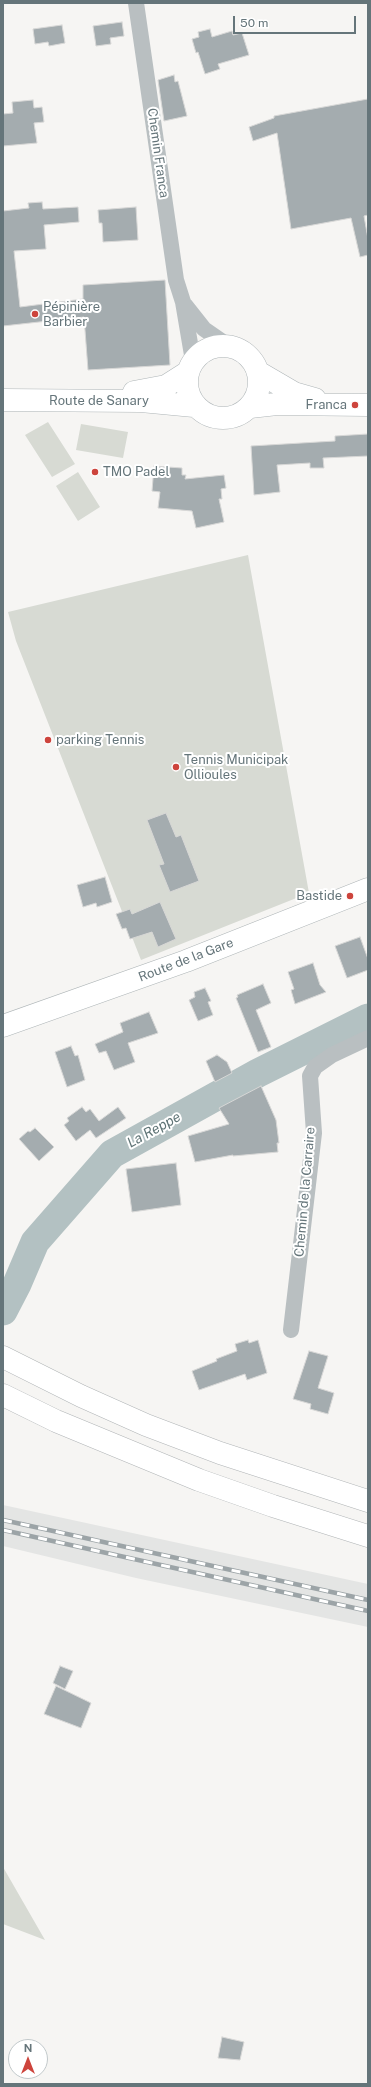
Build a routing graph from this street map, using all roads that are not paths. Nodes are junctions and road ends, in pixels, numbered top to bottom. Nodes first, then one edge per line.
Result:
1 (136, 3) edge
2 (183, 302) junction
3 (230, 347) junction
4 (190, 366) junction
5 (258, 372) junction
6 (3, 391) edge
7 (3, 400) edge
8 (359, 405) edge
9 (194, 406) junction
10 (250, 407) junction
11 (368, 889) edge
12 (3, 1026) edge
13 (368, 1038) edge
14 (291, 1330) dead end
15 (3, 1357) edge
16 (3, 1395) edge
17 (368, 1501) edge
18 (368, 1536) edge

1 - 2 street, Chemin Franca
2 - 3 street, Chemin Franca
2 - 4 street, Chemin Franca
3 - 4 main road, Route de Sanary
3 - 5 main road, Route de Sanary
4 - 6 main road, Route de Sanary
4 - 9 main road
5 - 8 main road, Route de Sanary
5 - 10 main road
7 - 9 main road, Route de Sanary
8 - 10 main road, Route de Sanary
9 - 10 main road, Route de Sanary
11 - 12 main road, Route de la Gare
13 - 14 street, Chemin de la Carraire
15 - 17 main road
16 - 18 main road

